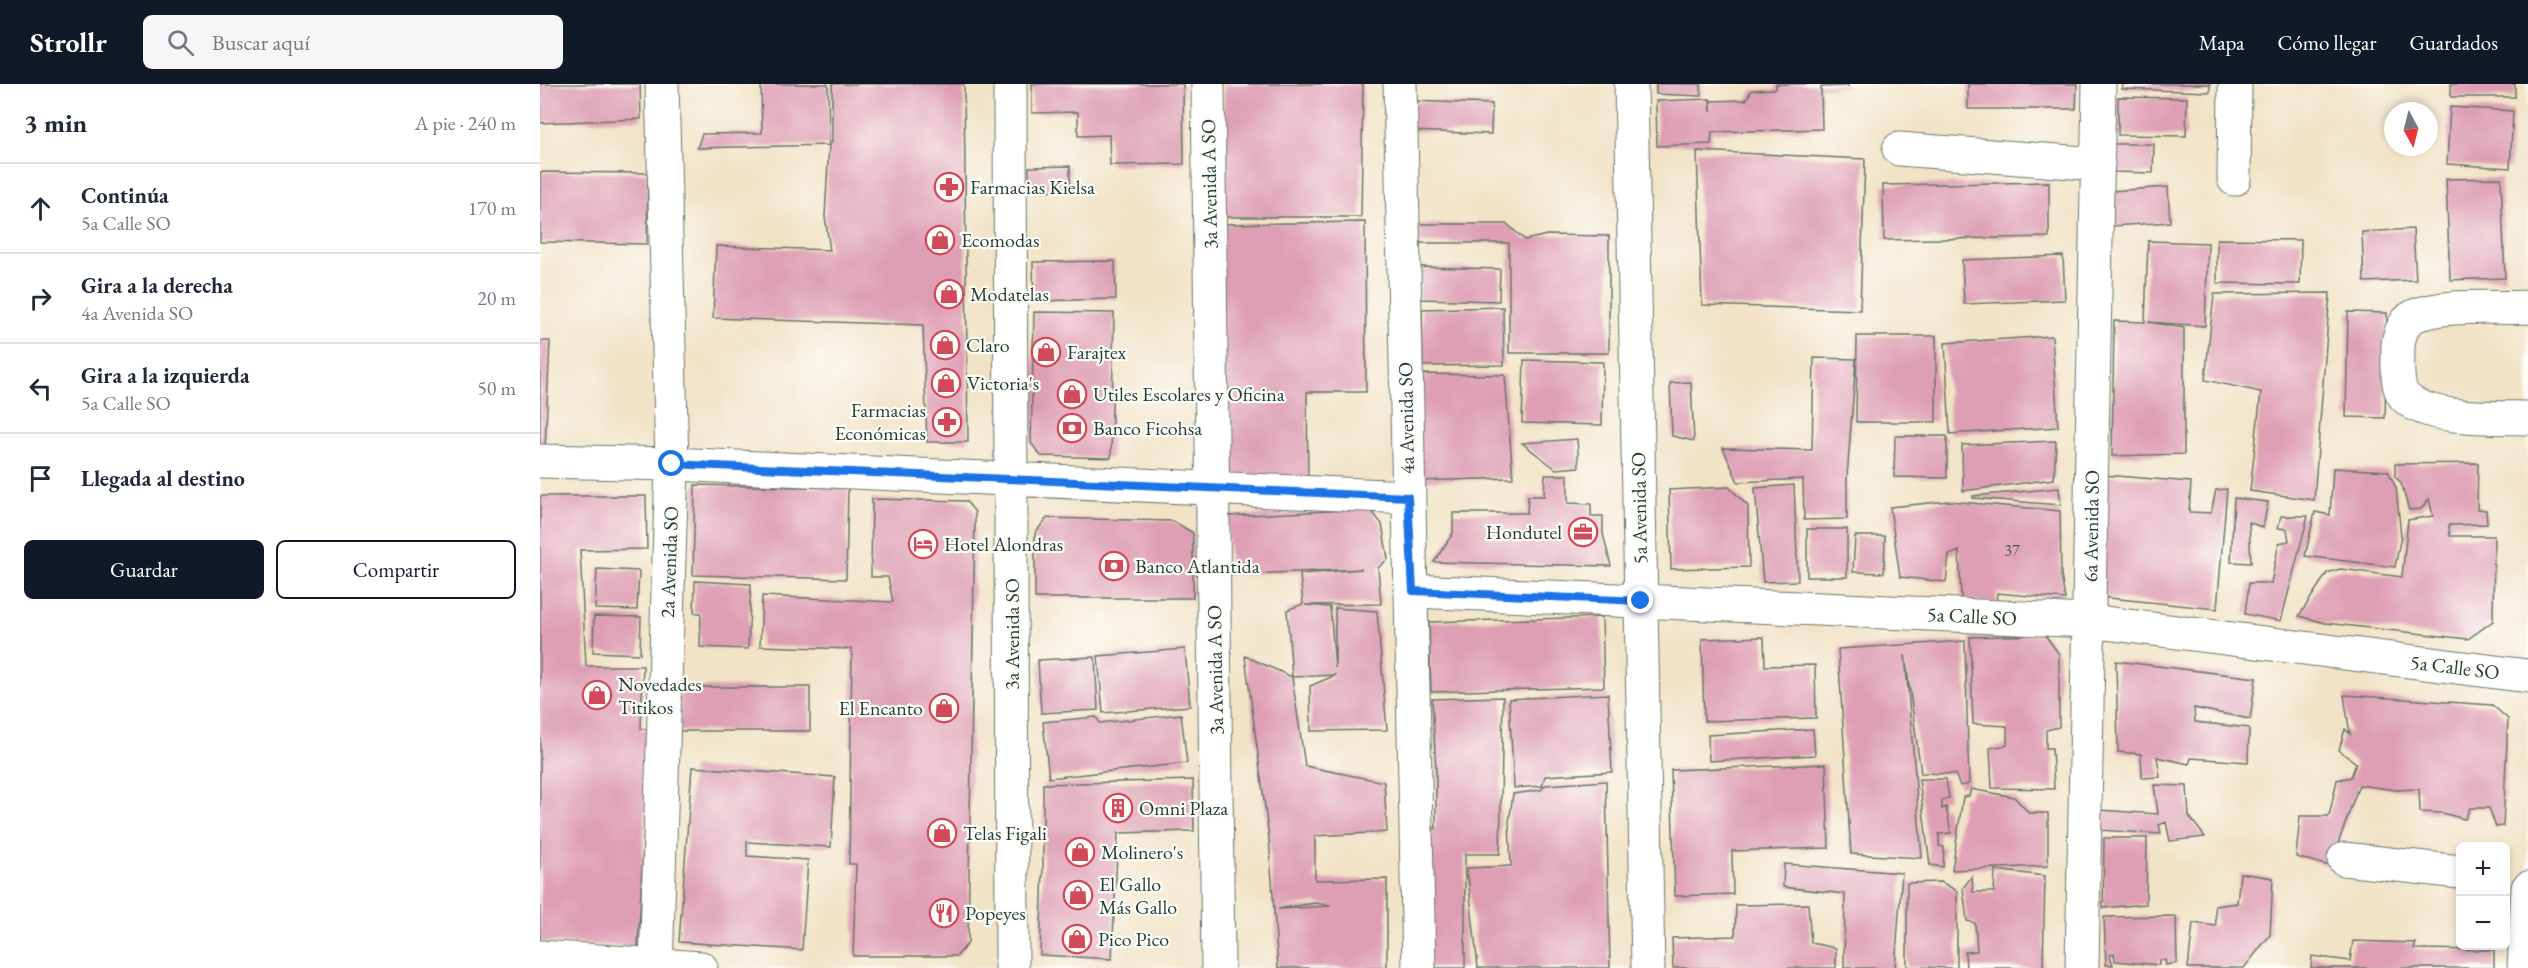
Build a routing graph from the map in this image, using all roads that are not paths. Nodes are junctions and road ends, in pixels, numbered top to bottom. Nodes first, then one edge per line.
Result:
1 (662, 84) edge
2 (1010, 84) edge
3 (1208, 84) edge
4 (1400, 84) edge
5 (1631, 84) edge
6 (2099, 84) edge
7 (2235, 84) edge
8 (1899, 148) dead end
9 (2098, 164) junction
10 (2234, 179) dead end
11 (2528, 307) edge
12 (2528, 418) edge
13 (540, 461) edge
14 (672, 464) junction
15 (1012, 480) junction
16 (1213, 488) junction
17 (1408, 497) junction
18 (1413, 591) junction
19 (1641, 601) junction
20 (2089, 621) junction
21 (2528, 676) edge
22 (2344, 859) dead end
23 (2456, 872) edge
24 (2510, 881) edge
25 (2528, 886) edge
26 (540, 957) edge
27 (656, 966) edge
28 (701, 968) edge
29 (1012, 968) edge
30 (1218, 968) edge
31 (1419, 968) edge
32 (1648, 968) edge
33 (2082, 968) edge
34 (2524, 968) edge

1 - 14 street, 2a Avenida SO
2 - 15 street, 3a Avenida SO
3 - 16 street, 3a Avenida A SO
4 - 17 street, 4a Avenida SO
5 - 19 street, 5a Avenida SO
6 - 9 street, 6a Avenida SO
7 - 10 street
8 - 9 street
9 - 20 street, 6a Avenida SO
11 - 12 street
13 - 14 street
14 - 15 street
14 - 27 street, 2a Avenida SO
15 - 16 street
15 - 29 street, 3a Avenida SO
16 - 17 street
16 - 30 street, 3a Avenida A SO
17 - 18 street, 4a Avenida SO
18 - 19 street, 5a Calle SO
18 - 31 street, 4a Avenida SO
19 - 20 street, 5a Calle SO
19 - 32 street, 5a Avenida SO
20 - 21 street, 5a Calle SO
20 - 33 street, 6a Avenida SO
22 - 23 street
24 - 25 street
25 - 34 street
26 - 27 street
27 - 28 street

